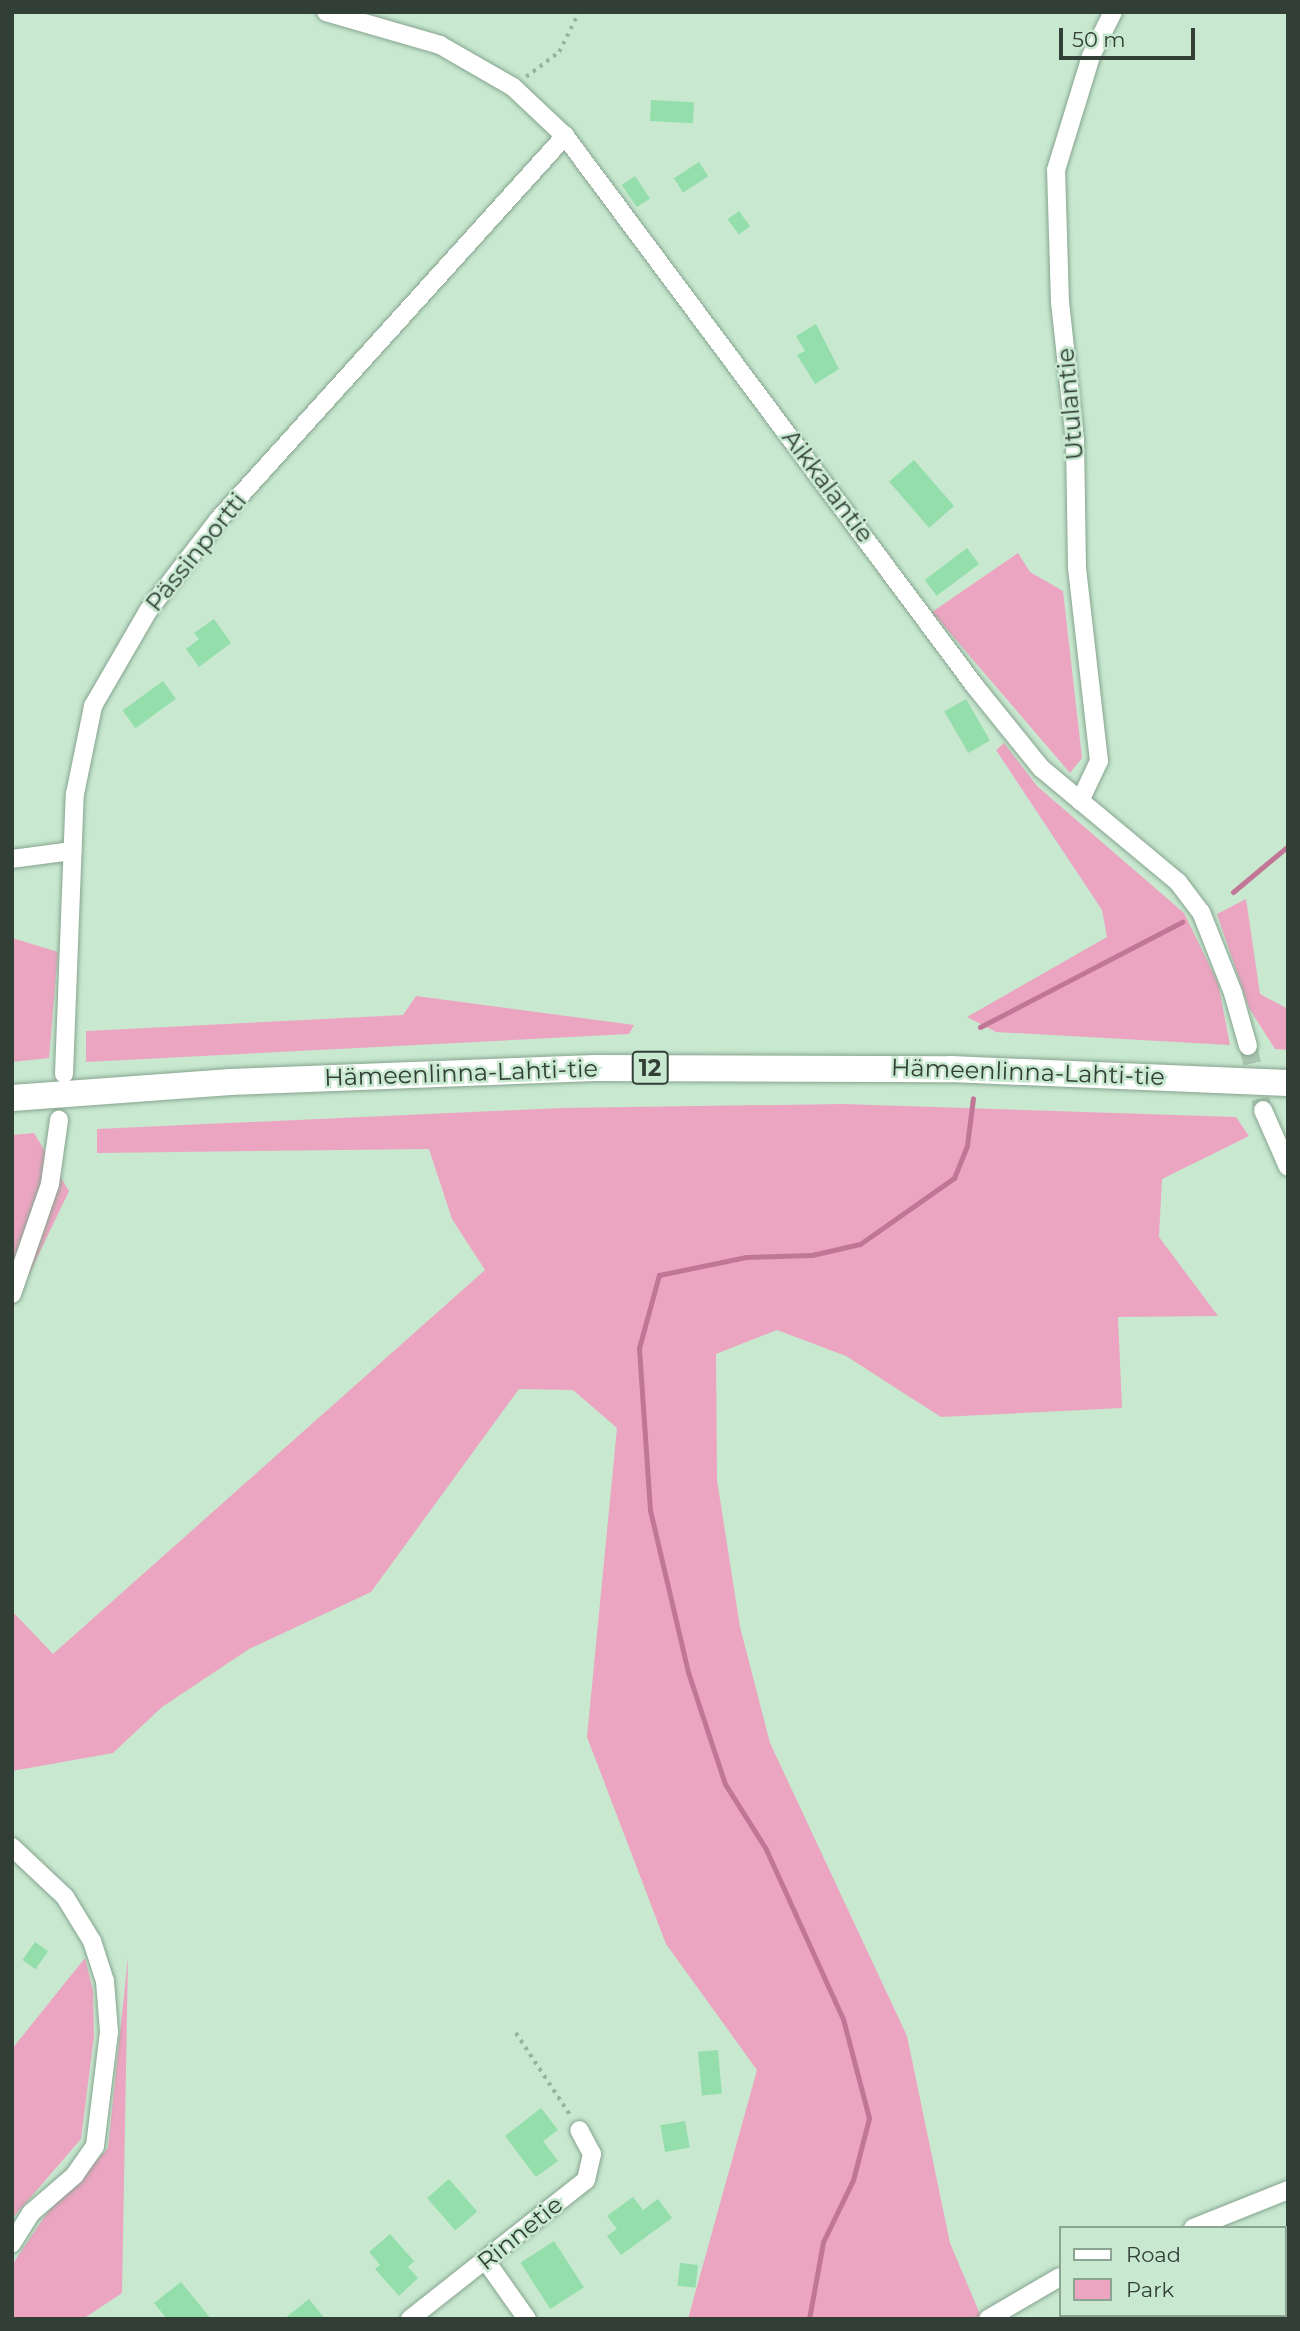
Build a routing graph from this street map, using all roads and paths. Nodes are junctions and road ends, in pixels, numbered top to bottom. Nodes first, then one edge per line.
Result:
1 (326, 12) edge
2 (579, 12) edge
3 (1113, 12) edge
4 (513, 87) junction
5 (565, 136) junction
6 (1080, 801) junction
7 (72, 851) junction
8 (12, 859) edge
9 (1248, 1046) tunnel mouth
10 (64, 1074) dead end
11 (1288, 1083) edge
12 (12, 1098) edge
13 (1263, 1110) tunnel mouth
14 (60, 1119) dead end
15 (1288, 1167) edge
16 (12, 1294) edge
17 (12, 1847) edge
18 (516, 2033) dead end
19 (579, 2130) joint
20 (1288, 2190) edge
21 (1198, 2226) edge
22 (12, 2244) edge
23 (486, 2261) junction
24 (1058, 2278) edge
25 (410, 2319) edge
26 (527, 2319) edge
27 (988, 2319) edge

1 - 4 street, Aikkalantie
2 - 4 path
3 - 6 street, Utulantie
4 - 5 street, Aikkalantie
5 - 6 street, Aikkalantie
5 - 7 street, Pässinportti
6 - 9 street, Aikkalantie
7 - 8 street
7 - 10 street, Pässinportti
11 - 12 highway, Hämeenlinna-Lahti-tie / 12
13 - 15 street
14 - 16 street
17 - 22 street
18 - 19 path
19 - 23 street, Rinnetie
20 - 21 street
23 - 25 street, Rinnetie
23 - 26 street
24 - 27 street

